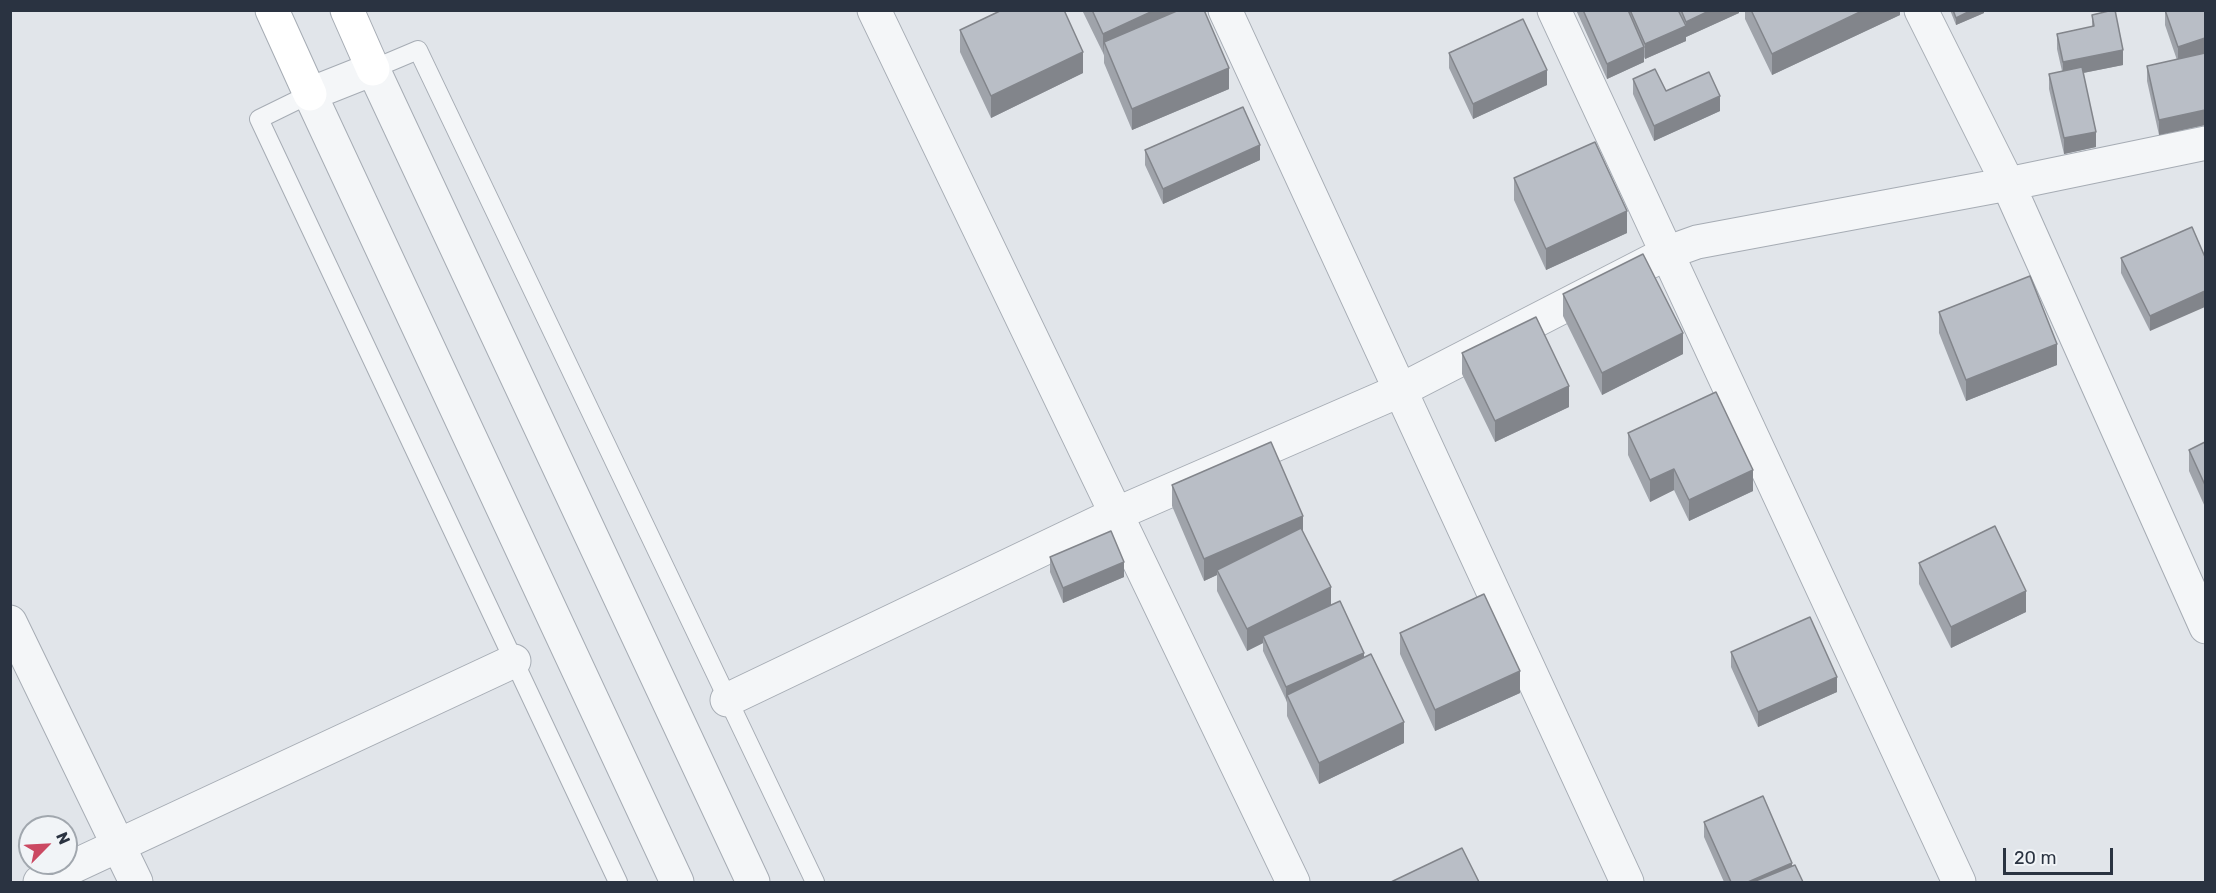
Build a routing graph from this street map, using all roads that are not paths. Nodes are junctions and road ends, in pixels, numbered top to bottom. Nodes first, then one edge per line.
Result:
1 (272, 10) edge
2 (347, 10) edge
3 (873, 10) edge
4 (1225, 10) edge
5 (1554, 10) edge
6 (1921, 10) edge
7 (373, 69) junction
8 (310, 94) junction
9 (2205, 143) edge
10 (2008, 184) junction
11 (1669, 252) junction
12 (1401, 390) junction
13 (1116, 514) junction
14 (10, 622) edge
15 (2205, 627) edge
16 (514, 661) junction
17 (727, 700) junction
18 (118, 846) junction
19 (40, 882) edge
20 (136, 882) edge
21 (618, 882) edge
22 (677, 882) edge
23 (753, 882) edge
24 (815, 882) edge
25 (1293, 882) edge
26 (1627, 882) edge
27 (1959, 882) edge

1 - 8 main road
2 - 7 main road
3 - 13 street
4 - 12 street
5 - 11 street
6 - 10 street
7 - 8 street
7 - 17 lane
7 - 23 street
8 - 16 lane
8 - 22 street
9 - 10 street
10 - 11 street
10 - 15 street
11 - 12 street
11 - 27 street
12 - 13 street
12 - 26 street
13 - 17 street
13 - 25 street
14 - 18 street
16 - 18 street
16 - 21 lane
17 - 24 lane
18 - 19 street
18 - 20 street

